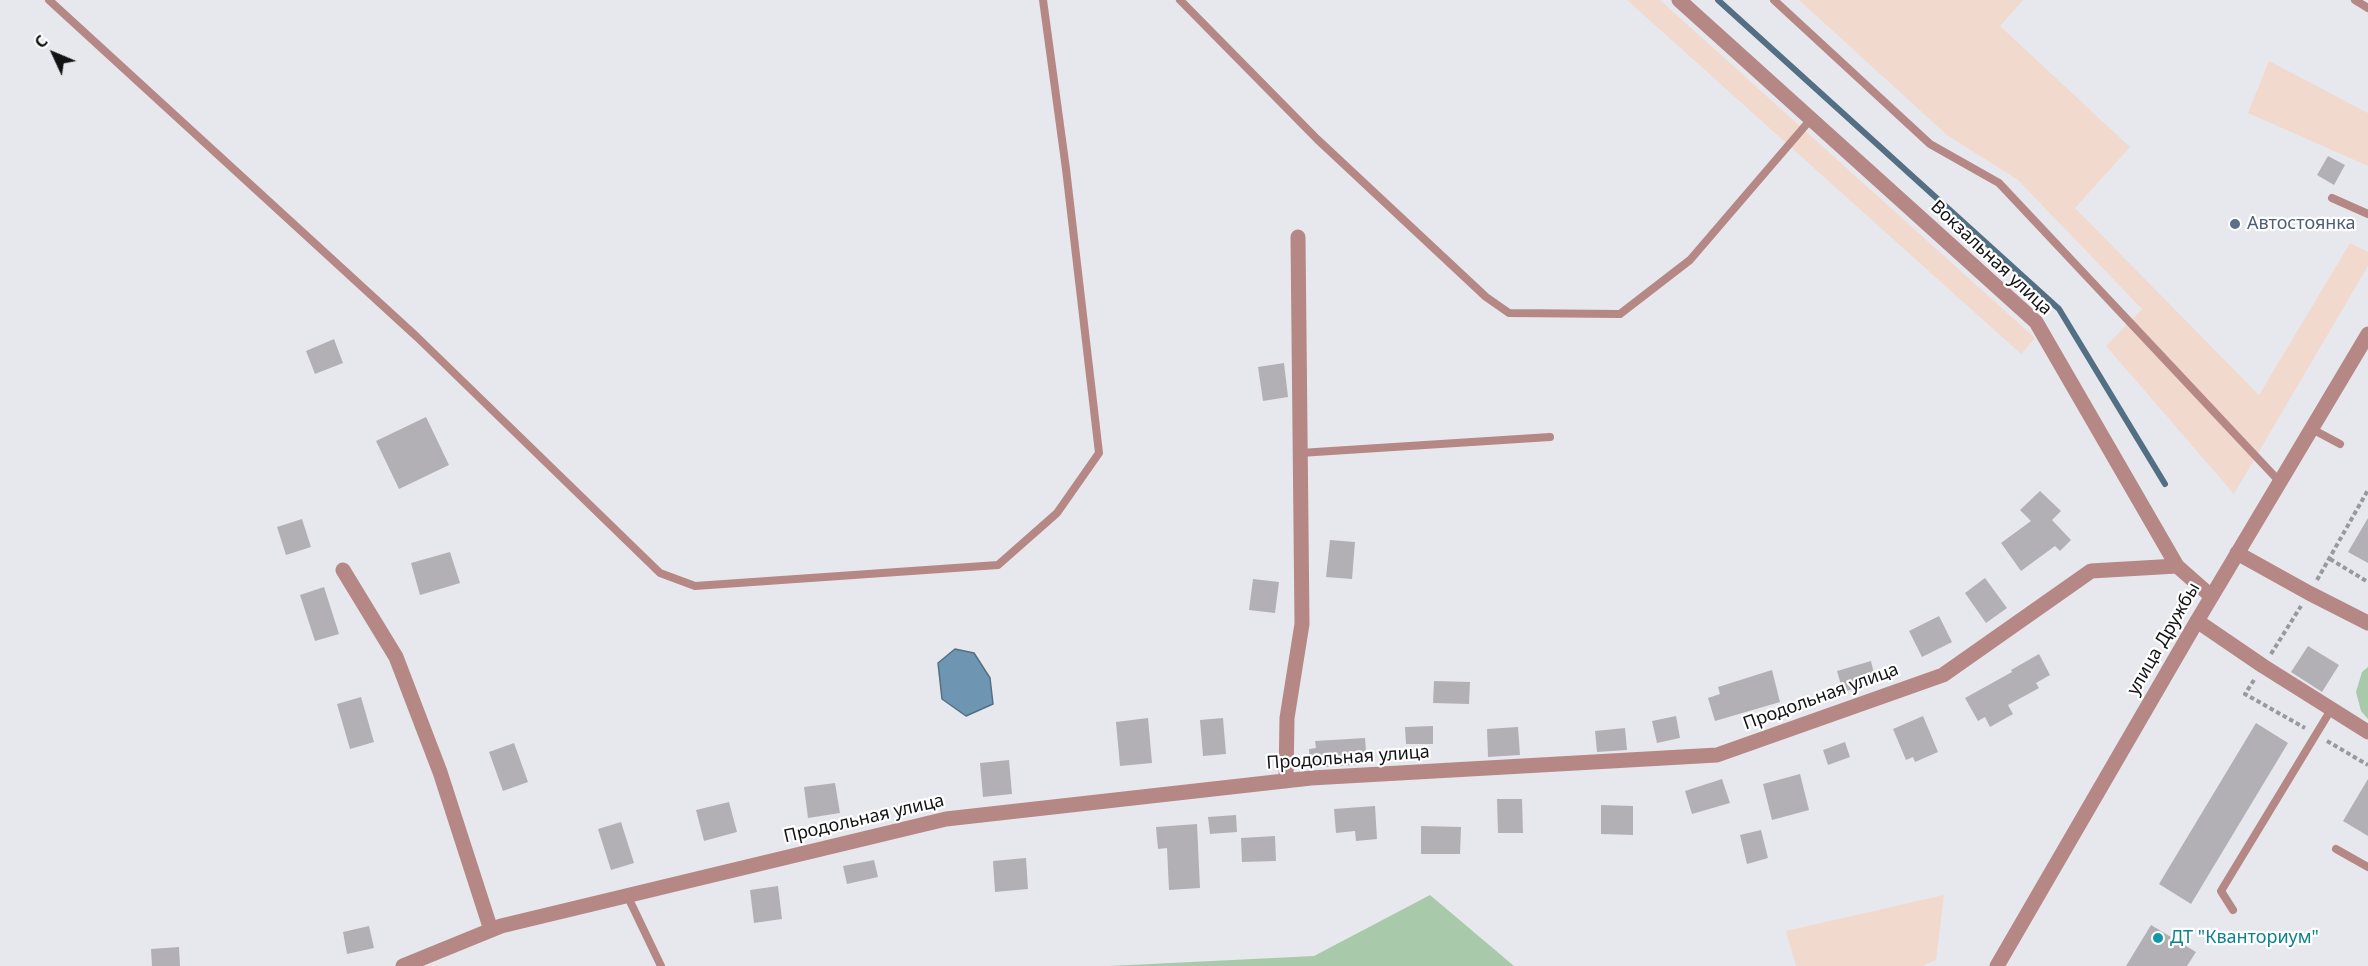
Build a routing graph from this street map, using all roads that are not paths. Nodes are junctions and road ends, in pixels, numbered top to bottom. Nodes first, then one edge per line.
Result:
1 (49, 0) edge
2 (1043, 0) edge
3 (1180, 0) edge
4 (1679, 0) edge
5 (1774, 0) edge
6 (2355, 0) edge
7 (2368, 8) edge
8 (1811, 119) junction
9 (2332, 198) dead end
10 (2368, 214) edge
11 (1298, 237) dead end
12 (2368, 334) edge
13 (2312, 429) junction
14 (1550, 437) dead end
15 (2340, 444) dead end
16 (1300, 453) junction
17 (2280, 482) junction
18 (2237, 553) junction
19 (2177, 566) junction
20 (343, 570) dead end
21 (2211, 597) junction
22 (2197, 621) junction
23 (2368, 623) edge
24 (2332, 708) junction
25 (2368, 732) edge
26 (1286, 781) junction
27 (2336, 849) dead end
28 (2368, 867) edge
29 (627, 896) junction
30 (2233, 910) dead end
31 (491, 930) junction
32 (403, 966) edge
33 (661, 966) edge
34 (1997, 966) edge

1 - 2 lane
3 - 8 lane
4 - 8 street, Вокзальная улица
5 - 17 lane
6 - 7 lane
8 - 19 street, Вокзальная улица
9 - 10 lane
11 - 16 street
12 - 13 street, улица Дружбы
13 - 15 lane
13 - 17 street, улица Дружбы
14 - 16 lane
16 - 26 street
17 - 18 street, улица Дружбы
18 - 21 street, улица Дружбы
18 - 23 street
19 - 21 street, Вокзальная улица
19 - 26 street, Продольная улица
20 - 31 street
21 - 22 street, улица Дружбы
22 - 24 street
22 - 34 street, улица Дружбы
24 - 25 street
24 - 30 lane
26 - 29 street, Продольная улица
27 - 28 lane
29 - 31 street, Продольная улица
29 - 33 lane
31 - 32 street, Продольная улица

